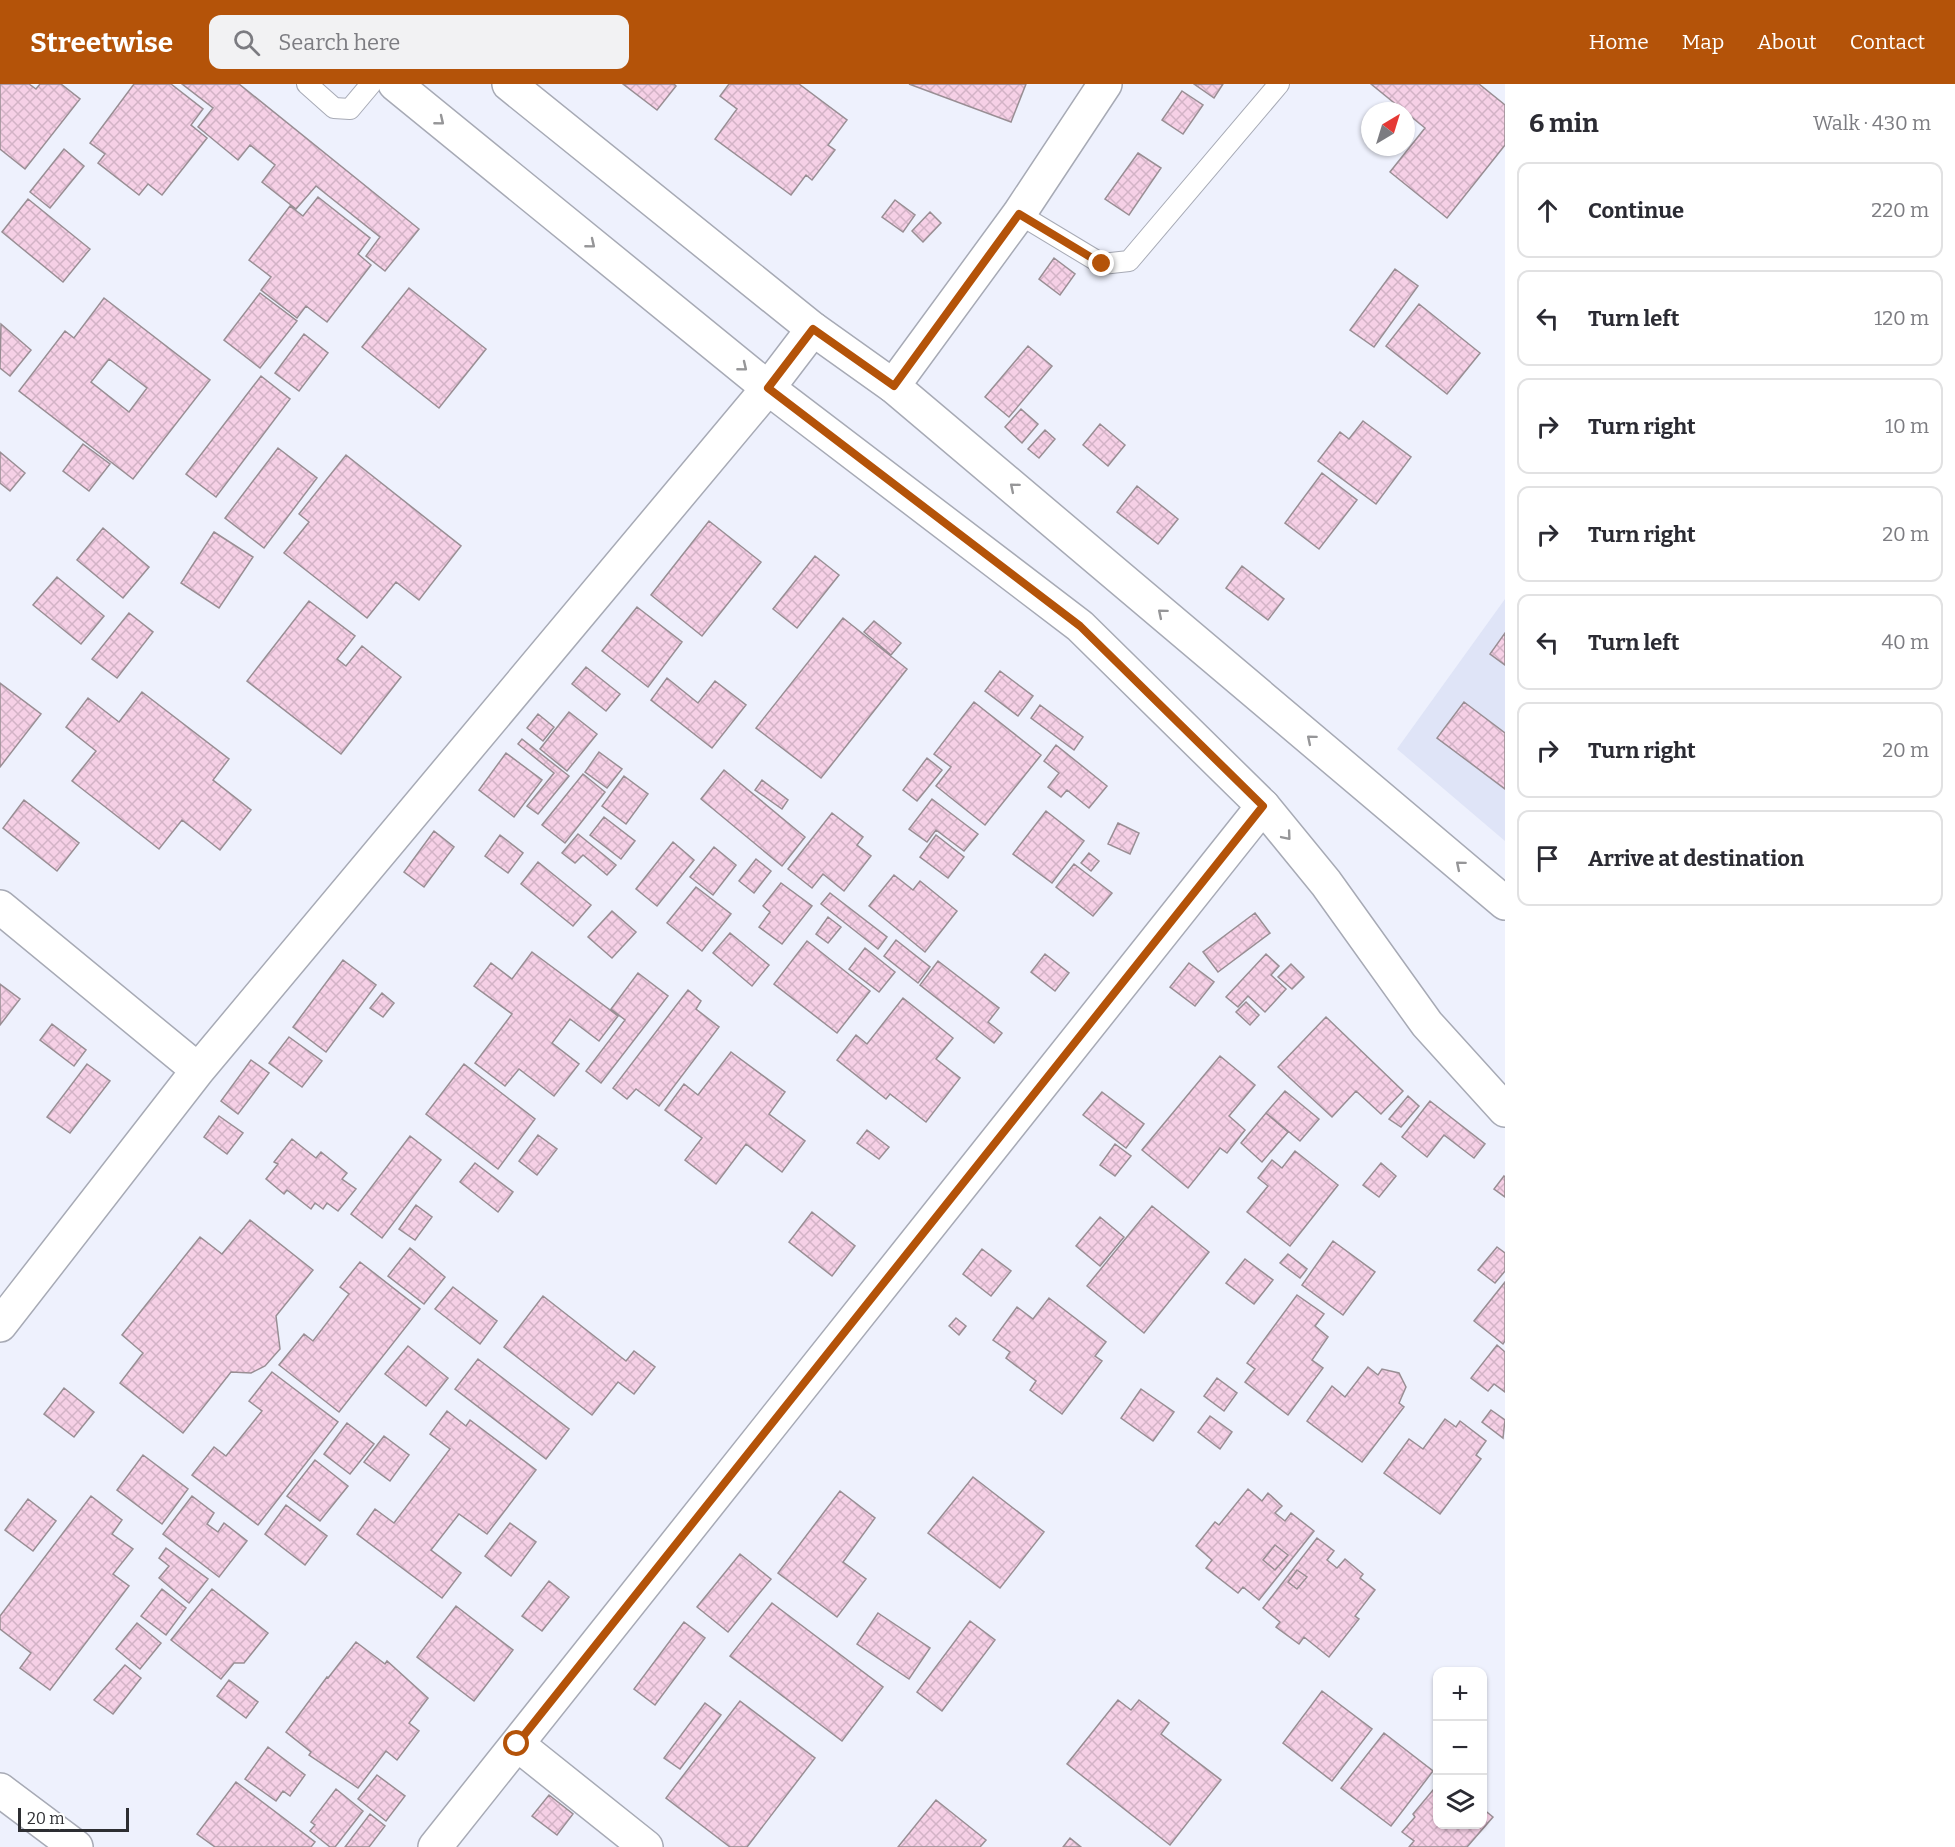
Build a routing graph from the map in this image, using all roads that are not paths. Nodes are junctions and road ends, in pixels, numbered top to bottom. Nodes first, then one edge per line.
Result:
1 (307, 84) edge
2 (371, 84) edge
3 (395, 84) edge
4 (509, 84) edge
5 (1105, 84) edge
6 (1280, 84) edge
7 (1019, 214) junction
8 (813, 329) junction
9 (894, 386) junction
10 (768, 388) junction
11 (1263, 806) junction
12 (1505, 903) edge
13 (0, 906) edge
14 (198, 1070) junction
15 (1505, 1110) edge
16 (0, 1325) edge
17 (517, 1744) junction
18 (0, 1790) edge
19 (76, 1847) edge
20 (435, 1847) edge
21 (646, 1847) edge

1 - 2 lane
3 -> 10 street
4 - 8 street
5 - 7 street
6 - 7 lane
7 - 9 street
8 - 9 street
8 - 10 street
12 -> 9 street
10 - 11 street
10 - 14 street
11 -> 15 street
11 - 17 street
13 - 14 street
14 - 16 street
17 - 20 street
17 - 21 street
18 - 19 street

